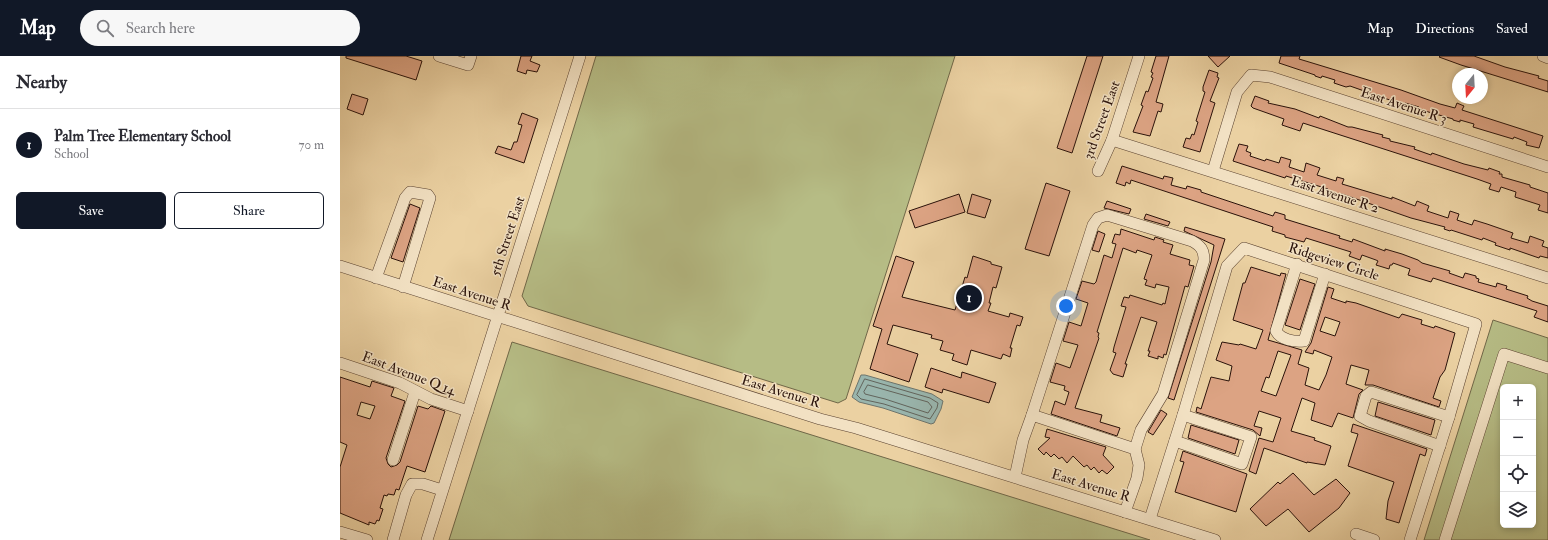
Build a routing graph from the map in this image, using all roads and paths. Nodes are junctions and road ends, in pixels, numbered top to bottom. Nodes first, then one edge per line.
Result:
1 (439, 56) edge
2 (471, 56) edge
3 (580, 56) edge
4 (1139, 56) edge
5 (1543, 56) edge
6 (1548, 58) edge
7 (1112, 140) junction
8 (1548, 167) edge
9 (1098, 171) dead end
10 (1213, 171) junction
11 (1297, 264) junction
12 (340, 266) edge
13 (1325, 274) junction
14 (376, 278) junction
15 (1548, 278) edge
16 (403, 287) junction
17 (497, 317) junction
18 (340, 363) edge
19 (1548, 368) edge
20 (415, 392) junction
21 (468, 411) junction
22 (1032, 415) junction
23 (1183, 415) junction
24 (1450, 417) junction
25 (1175, 441) junction
26 (1440, 446) junction
27 (1136, 449) junction
28 (393, 460) dead end
29 (1015, 478) junction
30 (442, 490) junction
31 (1125, 512) junction
32 (1150, 519) junction
33 (340, 532) edge
34 (1356, 534) dead end
35 (367, 540) edge
36 (393, 540) edge
37 (427, 540) edge
38 (1215, 540) edge
39 (1374, 540) edge
40 (1410, 540) edge
41 (1445, 540) edge

1 - 2 street
3 - 17 street, 5th Street East
4 - 7 street, 3rd Street East
5 - 6 street
7 - 9 street, 3rd Street East
7 - 10 street, East Avenue R 2
8 - 10 street, East Avenue R 3
10 - 15 street, East Avenue R 2
11 - 13 street, Ridgeview Circle
11 - 13 street
11 - 23 street, Ridgeview Circle
12 - 14 street, East Avenue R
13 - 24 street, Ridgeview Circle
14 - 16 street, East Avenue R
14 - 16 street
16 - 17 street, East Avenue R
17 - 21 street, 5th Street East
17 - 29 street, East Avenue R
18 - 20 street, East Avenue Q 14
19 - 41 street
20 - 21 street, East Avenue Q 14
20 - 28 street
21 - 30 street, 5th Street East
22 - 27 street
22 - 27 street
22 - 29 street
23 - 25 street, Ridgeview Circle
23 - 25 street
24 - 26 street, Ridgeview Circle
24 - 26 street
25 - 32 street, Ridgeview Circle
26 - 40 street, Ridgeview Circle
27 - 31 street
29 - 31 street, East Avenue R
30 - 36 street
30 - 37 street, 5th Street East
31 - 32 street, East Avenue R
32 - 38 street, East Avenue R
33 - 35 street
34 - 39 street

